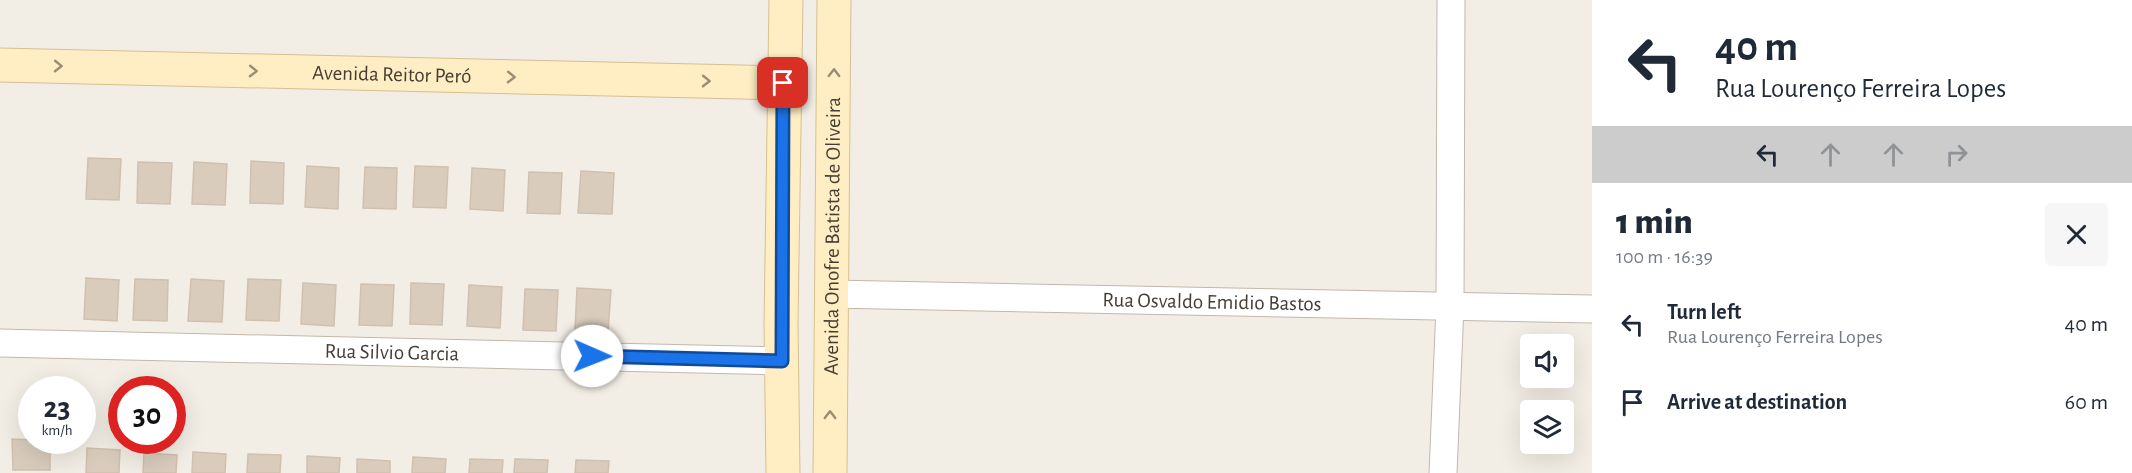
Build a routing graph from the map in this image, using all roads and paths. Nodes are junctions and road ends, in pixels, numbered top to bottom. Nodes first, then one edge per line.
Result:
1 (786, 0) edge
2 (834, 0) edge
3 (1451, 0) edge
4 (0, 65) edge
5 (783, 83) junction
6 (831, 294) junction
7 (1450, 306) junction
8 (1592, 309) edge
9 (0, 343) edge
10 (782, 361) junction
11 (783, 473) edge
12 (830, 473) edge
13 (1443, 473) edge

1 - 5 street
6 -> 2 street, Avenida Onofre Batista de Oliveira
3 - 7 street
4 -> 5 street, Avenida Reitor Peró
5 - 10 street
6 - 7 street, Rua Osvaldo Emidio Bastos
12 -> 6 street, Avenida Onofre Batista de Oliveira
7 - 8 street, Rua Osvaldo Emidio Bastos
7 - 13 street
9 - 10 street, Rua Silvio Garcia
10 - 11 street

